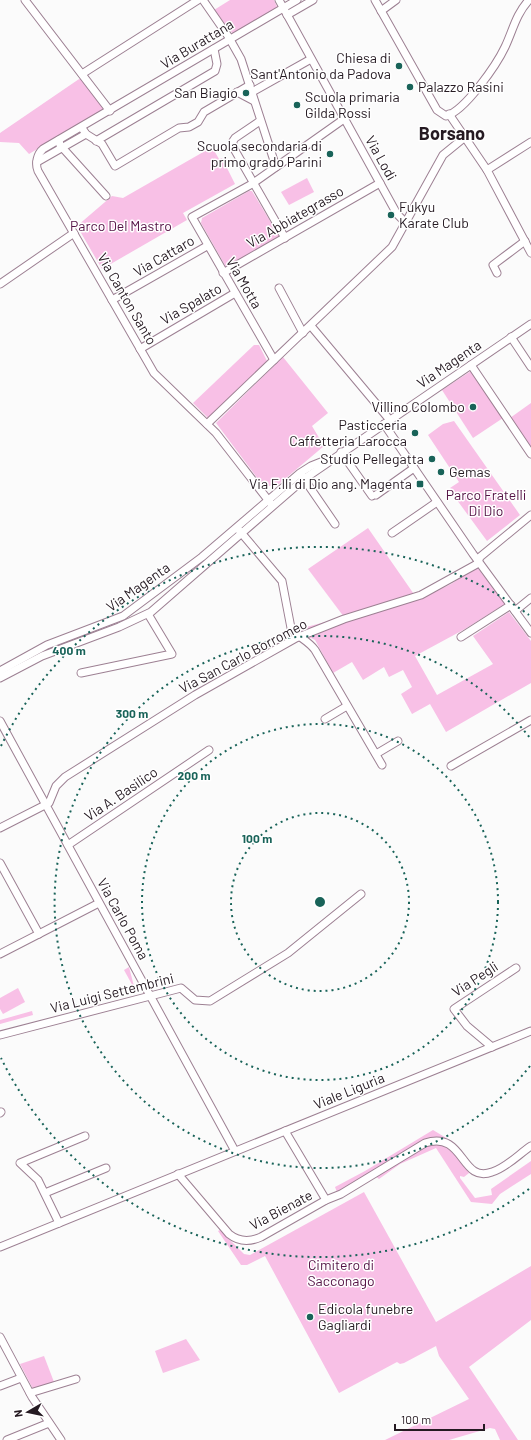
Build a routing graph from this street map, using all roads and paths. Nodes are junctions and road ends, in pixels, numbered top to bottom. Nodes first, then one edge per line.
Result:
1 (25, 0) edge
2 (198, 0) edge
3 (203, 0) edge
4 (279, 0) edge
5 (297, 0) edge
6 (313, 0) edge
7 (375, 0) edge
8 (396, 0) edge
9 (528, 0) edge
10 (283, 8) junction
11 (381, 11) junction
12 (287, 15) junction
13 (230, 39) junction
14 (214, 49) junction
15 (311, 59) junction
16 (82, 74) junction
17 (251, 88) junction
18 (237, 92) junction
19 (254, 101) junction
20 (110, 111) junction
21 (450, 114) junction
22 (344, 119) junction
23 (260, 121) junction
24 (82, 128) junction
25 (86, 134) junction
26 (465, 137) junction
27 (58, 140) junction
28 (96, 141) junction
29 (531, 142) edge
30 (63, 147) junction
31 (37, 162) junction
32 (276, 167) junction
33 (487, 170) junction
34 (380, 183) junction
35 (252, 184) junction
36 (106, 196) dead end
37 (405, 222) junction
38 (74, 233) junction
39 (284, 238) junction
40 (525, 241) junction
41 (208, 246) junction
42 (531, 253) edge
43 (497, 272) dead end
44 (224, 273) junction
45 (0, 284) edge
46 (279, 288) dead end
47 (235, 293) junction
48 (112, 300) junction
49 (531, 324) edge
50 (311, 326) junction
51 (303, 333) junction
52 (511, 337) junction
53 (140, 349) junction
54 (274, 360) junction
55 (471, 365) junction
56 (531, 367) edge
57 (386, 422) junction
58 (207, 424) junction
59 (341, 452) junction
60 (531, 454) edge
61 (414, 468) junction
62 (302, 476) junction
63 (437, 502) junction
64 (270, 503) junction
65 (531, 515) edge
66 (335, 524) dead end
67 (239, 530) junction
68 (392, 533) dead end
69 (478, 560) junction
70 (531, 598) edge
71 (513, 608) junction
72 (148, 614) junction
73 (116, 620) junction
74 (119, 627) junction
75 (531, 633) edge
76 (301, 637) junction
77 (461, 637) dead end
78 (0, 671) edge
79 (81, 673) dead end
80 (0, 678) edge
81 (347, 706) junction
82 (325, 718) dead end
83 (531, 720) edge
84 (0, 721) edge
85 (398, 741) dead end
86 (209, 750) dead end
87 (376, 754) junction
88 (382, 765) dead end
89 (452, 766) dead end
90 (46, 805) junction
91 (0, 828) edge
92 (68, 846) junction
93 (0, 863) edge
94 (361, 894) dead end
95 (99, 903) junction
96 (38, 934) junction
97 (0, 954) edge
98 (516, 968) dead end
99 (149, 995) junction
100 (531, 1031) edge
101 (0, 1035) edge
102 (492, 1047) junction
103 (286, 1131) junction
104 (85, 1136) dead end
105 (531, 1146) edge
106 (234, 1151) junction
107 (106, 1168) dead end
108 (178, 1174) junction
109 (45, 1193) junction
110 (326, 1200) junction
111 (59, 1223) junction
112 (0, 1247) edge
113 (0, 1337) edge
114 (3, 1348) edge
115 (22, 1378) junction
116 (76, 1379) dead end
117 (0, 1386) edge
118 (30, 1393) junction
119 (50, 1423) junction
120 (7, 1440) edge
121 (61, 1440) edge

1 - 16 street
2 - 16 street
3 - 13 street
4 - 10 street, Via Lodi
5 - 10 street, Via Burattana
6 - 12 street
7 - 11 street
8 - 11 street
9 - 21 street
10 - 12 street, Via Lodi
10 - 13 street, Via Burattana
11 - 21 street
12 - 15 street, Via Lodi
13 - 14 street, Via Burattana
13 - 17 street
14 - 20 street, Via Burattana
14 - 28 street
15 - 17 street
15 - 22 street, Via Lodi
16 - 20 street
17 - 18 street
17 - 19 street
18 - 19 street
18 - 28 street
19 - 23 street
20 - 24 street, Via Burattana
21 - 26 street
22 - 32 street
22 - 34 street, Via Lodi
23 - 32 street
23 - 35 street
24 - 25 street
24 - 27 street
25 - 28 street
25 - 30 street
26 - 33 street
26 - 37 street
27 - 30 street
27 - 31 street
29 - 33 street
30 - 31 street
30 - 36 street
31 - 38 street, Via Canton Santo
32 - 35 street
33 - 40 street
34 - 37 street, Via Lodi
34 - 39 street, Via Abbiategrasso
35 - 39 street
35 - 41 street, Via Motta
37 - 50 street
38 - 45 street
38 - 48 street, Via Canton Santo
39 - 44 street, Via Abbiategrasso
40 - 42 street
40 - 43 street
41 - 44 street, Via Motta
41 - 48 street, Via Cattaro
44 - 47 street, Via Motta
46 - 51 street
47 - 53 street, Via Spalato
47 - 54 street, Via Motta
48 - 53 street, Via Canton Santo
49 - 52 street, Via Magenta
50 - 51 street
50 - 57 street
51 - 54 street
52 - 55 street, Via Magenta
52 - 56 street
53 - 58 street, Via Canton Santo
54 - 58 street
55 - 57 street, Via Magenta
55 - 60 street
57 - 59 street, Via Magenta
57 - 61 street
58 - 64 street, Via Canton Santo
59 - 61 street
59 - 62 street, Via Magenta
61 - 63 street
62 - 64 street, Via Magenta
62 - 66 street
63 - 68 street
63 - 69 street
64 - 67 street, Via Magenta
65 - 69 street, Via San Carlo Borromeo
67 - 72 street, Via Magenta
67 - 73 street, Via Magenta
67 - 76 street
69 - 71 street
69 - 76 street, Via San Carlo Borromeo
70 - 71 street
71 - 75 street
71 - 77 street
72 - 74 street, Via Magenta
72 - 79 street, Via Magenta
73 - 74 street
73 - 78 street, Via Magenta
74 - 80 street, Via Magenta
76 - 81 street
76 - 90 street, Via San Carlo Borromeo
81 - 82 street
81 - 87 street
83 - 89 street
84 - 90 street, Via Carlo Poma
85 - 87 street
86 - 92 street, Via A. Basilico
87 - 88 street
90 - 91 street
90 - 92 street, Via Carlo Poma
92 - 95 street, Via Carlo Poma
93 - 96 street
94 - 99 street, Via Luigi Settembrini
95 - 96 street
95 - 99 street, Via Carlo Poma
96 - 97 street
98 - 102 street, Via Pegli
99 - 101 street, Via Luigi Settembrini
99 - 106 street, Via Carlo Poma
100 - 102 street, Viale Liguria
102 - 103 street, Viale Liguria
103 - 106 street, Viale Liguria
103 - 110 street
104 - 109 street
105 - 110 street, Via Bienate
106 - 108 street, Viale Liguria
107 - 109 street
108 - 110 street, Via Bienate
108 - 111 street
109 - 111 street
111 - 112 street
113 - 114 street
114 - 115 street
115 - 117 street
115 - 118 street
116 - 118 street
118 - 119 street
119 - 120 street
119 - 121 street

